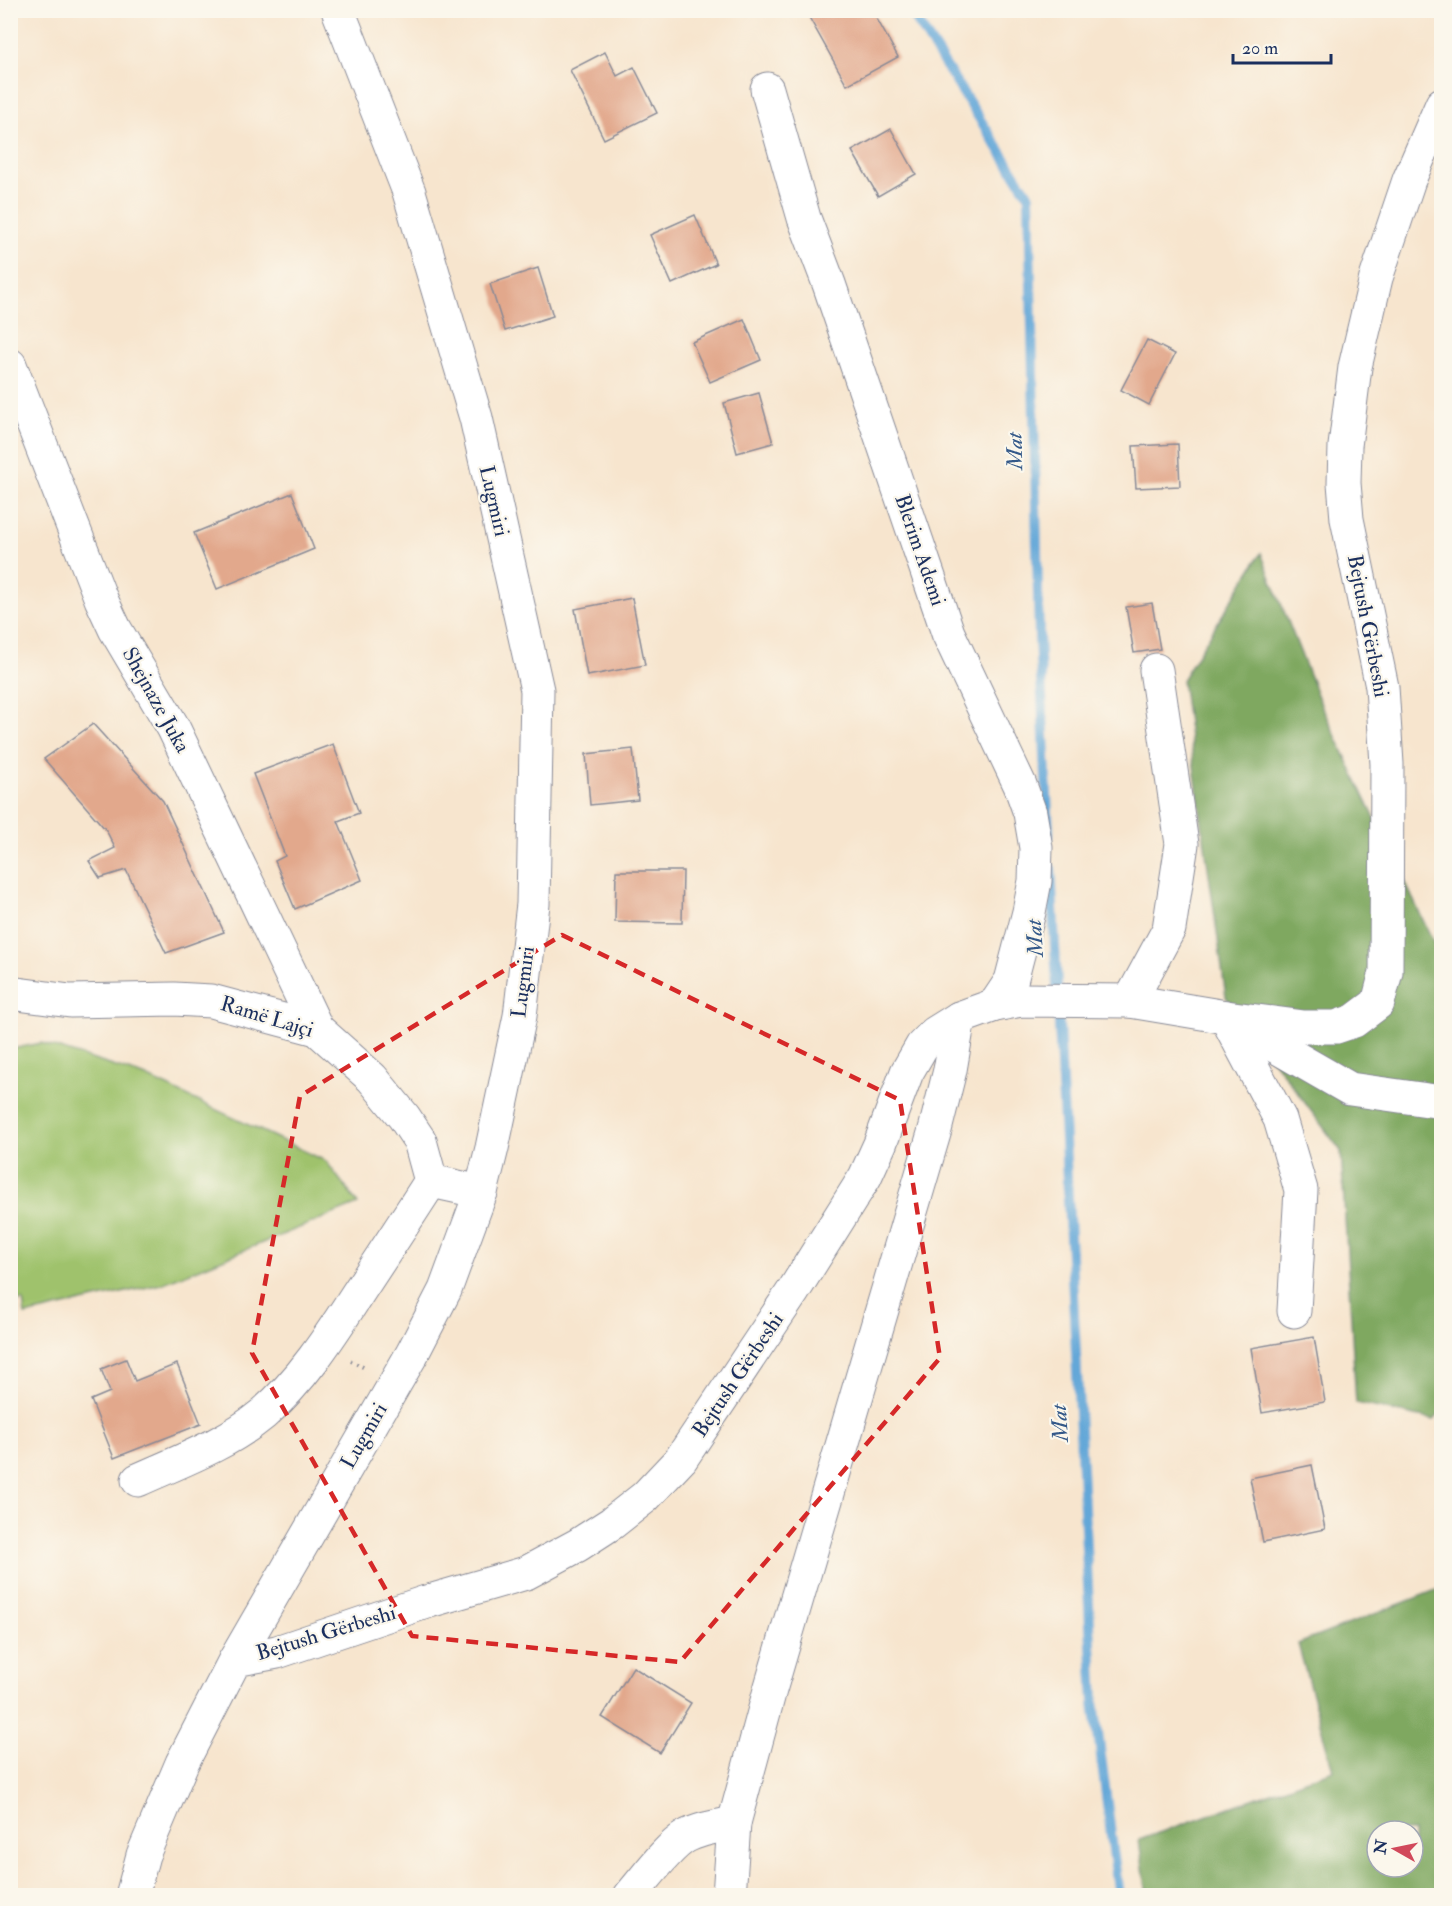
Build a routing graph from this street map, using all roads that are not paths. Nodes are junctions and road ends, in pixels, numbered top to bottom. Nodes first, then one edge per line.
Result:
1 (338, 10) edge
2 (767, 89) dead end
3 (1442, 104) edge
4 (10, 366) edge
5 (1156, 670) dead end
6 (10, 993) edge
7 (1130, 1001) junction
8 (1008, 1003) junction
9 (1226, 1017) junction
10 (959, 1018) junction
11 (317, 1029) junction
12 (1442, 1102) edge
13 (431, 1181) junction
14 (481, 1192) junction
15 (1294, 1311) dead end
16 (138, 1480) dead end
17 (236, 1660) junction
18 (734, 1823) junction
19 (132, 1896) edge
20 (630, 1896) edge
21 (729, 1896) edge

1 - 14 street, Lugmiri
2 - 8 street, Blerim Ademi
3 - 9 street, Bejtush Gërbeshi
4 - 11 street, Shejnaze Juka
5 - 7 street
6 - 11 street, Ramë Lajçi
7 - 8 street, Bejtush Gërbeshi
7 - 9 street, Bejtush Gërbeshi
8 - 10 street, Bejtush Gërbeshi
9 - 12 street
9 - 15 street
10 - 17 street, Bejtush Gërbeshi
10 - 18 street
11 - 13 street, Ramë Lajçi
13 - 14 street
13 - 16 street
14 - 17 street, Lugmiri
17 - 19 street, Lugmiri
18 - 20 street
18 - 21 street

